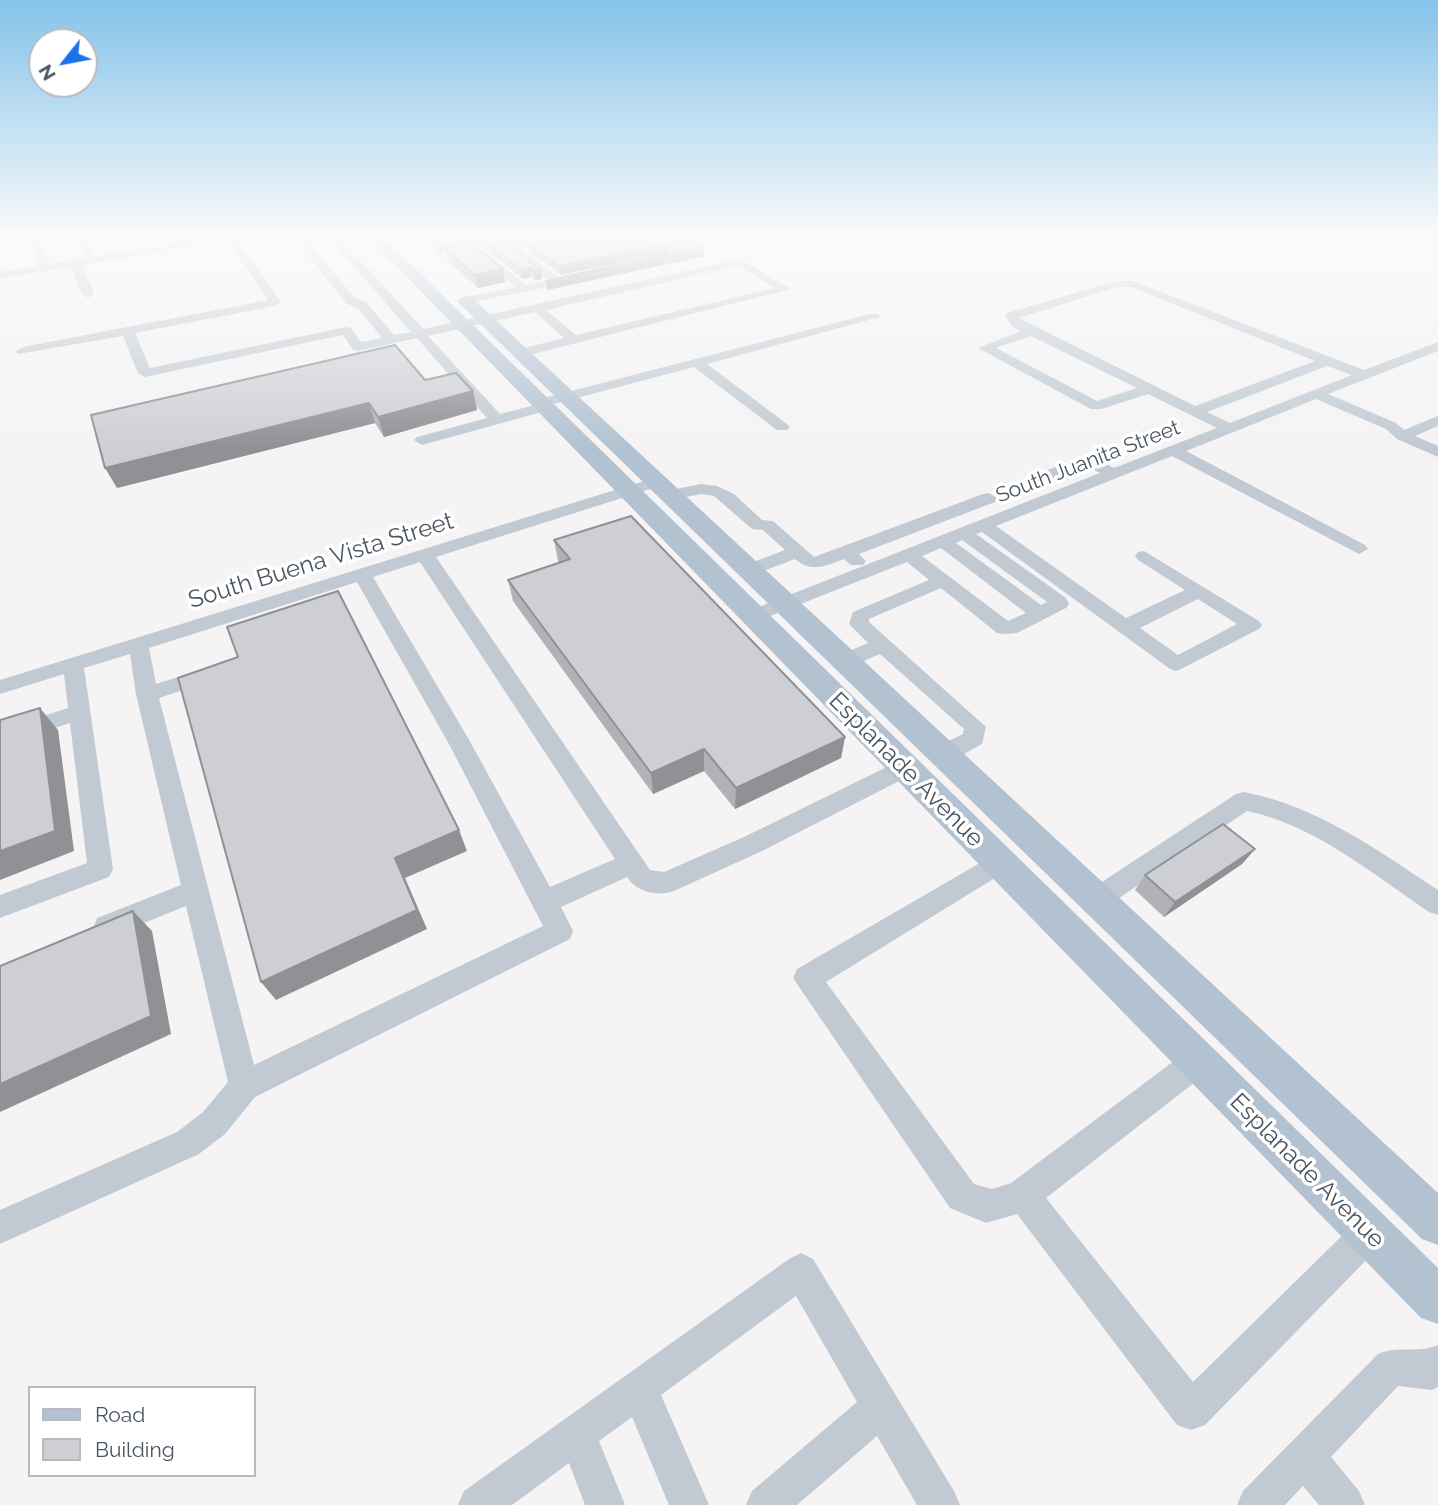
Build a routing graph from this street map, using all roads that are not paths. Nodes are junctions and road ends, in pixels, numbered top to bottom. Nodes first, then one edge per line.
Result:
1 (243, 308) edge
2 (365, 308) edge
3 (397, 308) edge
4 (466, 308) edge
5 (485, 308) edge
6 (527, 308) edge
7 (538, 308) edge
8 (704, 308) edge
9 (1038, 308) edge
10 (1194, 308) edge
11 (471, 315) junction
12 (874, 317) dead end
13 (128, 331) junction
14 (1032, 331) junction
15 (420, 333) junction
16 (574, 339) junction
17 (391, 340) junction
18 (1438, 346) edge
19 (23, 351) dead end
20 (521, 353) junction
21 (1327, 361) junction
22 (697, 363) junction
23 (735, 368) dead end
24 (712, 375) junction
25 (1366, 376) junction
26 (1149, 389) junction
27 (1318, 395) junction
28 (551, 402) junction
29 (1195, 411) junction
30 (497, 420) junction
31 (1438, 420) edge
32 (782, 427) dead end
33 (1231, 429) junction
34 (1402, 436) junction
35 (422, 440) dead end
36 (1174, 451) junction
37 (1438, 452) edge
38 (1114, 474) junction
39 (1038, 479) dead end
40 (665, 489) junction
41 (628, 492) junction
42 (989, 498) dead end
43 (983, 525) junction
44 (962, 533) junction
45 (942, 541) junction
46 (1359, 549) dead end
47 (797, 552) junction
48 (847, 552) junction
49 (908, 554) junction
50 (425, 555) junction
51 (1144, 556) dead end
52 (1030, 559) junction
53 (1011, 567) junction
54 (750, 570) junction
55 (867, 570) junction
56 (362, 574) junction
57 (942, 581) junction
58 (1199, 591) junction
59 (1059, 602) joint
60 (784, 603) junction
61 (1040, 614) junction
62 (753, 616) junction
63 (1125, 626) junction
64 (1004, 628) joint
65 (138, 643) junction
66 (882, 645) junction
67 (845, 661) junction
68 (73, 664) junction
69 (214, 672) edge
70 (0, 687) edge
71 (147, 694) junction
72 (79, 712) junction
73 (0, 738) edge
74 (944, 753) junction
75 (905, 768) junction
76 (999, 863) junction
77 (630, 864) junction
78 (195, 891) junction
79 (1097, 899) junction
80 (544, 902) junction
81 (1438, 904) edge
82 (0, 907) edge
83 (86, 934) edge
84 (1236, 1032) junction
85 (1197, 1062) junction
86 (244, 1086) junction
87 (1023, 1195) junction
88 (1438, 1223) edge
89 (0, 1227) edge
90 (1369, 1233) junction
91 (1438, 1300) edge
92 (1436, 1371) edge
93 (639, 1388) junction
94 (881, 1407) junction
95 (576, 1434) junction
96 (1304, 1456) junction
97 (478, 1505) edge
98 (605, 1505) edge
99 (690, 1505) edge
100 (766, 1505) edge
101 (940, 1505) edge
102 (1257, 1505) edge
103 (1345, 1505) edge

1 - 13 street
2 - 17 street
3 - 15 street
4 - 11 main road, Esplanade Avenue
5 - 11 street
6 - 11 street
7 - 16 street
8 - 16 street
9 - 14 street
10 - 21 street
11 - 15 street
11 - 20 main road, Esplanade Avenue
11 - 28 main road, Esplanade Avenue
12 - 22 street
13 - 17 street
13 - 19 street
14 - 26 street
14 - 26 street
15 - 17 street
15 - 30 street
16 - 20 street
18 - 25 street, South Juanita Street
20 - 28 main road, Esplanade Avenue
21 - 25 street
21 - 29 street
22 - 24 street
22 - 28 street
23 - 24 street
24 - 32 street
25 - 27 street, South Juanita Street
26 - 29 street
27 - 33 street, South Juanita Street
27 - 34 street
28 - 30 street
28 - 40 main road, Esplanade Avenue
28 - 41 main road, Esplanade Avenue
29 - 33 street
30 - 35 street
31 - 34 street
33 - 36 street, South Juanita Street
34 - 37 street
36 - 38 street, South Juanita Street
36 - 46 street
38 - 39 street
38 - 43 street, South Juanita Street
40 - 41 street, South Buena Vista Street
40 - 47 street
40 - 54 main road, Esplanade Avenue
41 - 50 street, South Buena Vista Street
41 - 62 main road, Esplanade Avenue
42 - 48 street
43 - 44 street, South Juanita Street
43 - 52 street
44 - 45 street, South Juanita Street
44 - 53 street
45 - 49 street, South Juanita Street
45 - 61 street
47 - 48 street
47 - 54 street
48 - 55 street
49 - 55 street, South Juanita Street
49 - 57 street
50 - 56 street, South Buena Vista Street
50 - 77 street
51 - 58 street
52 - 53 street
52 - 63 street
53 - 59 street
54 - 60 main road, Esplanade Avenue
55 - 60 street, South Juanita Street
56 - 65 street, South Buena Vista Street
56 - 80 street
57 - 64 street
57 - 66 street
58 - 63 street
58 - 63 street
59 - 61 street
60 - 62 street, South Juanita Street
60 - 67 main road, Esplanade Avenue
61 - 64 street
62 - 75 main road, Esplanade Avenue
65 - 68 street, South Buena Vista Street
65 - 71 street
66 - 67 street
66 - 74 street
67 - 74 main road, Esplanade Avenue
68 - 70 street, South Buena Vista Street
68 - 72 street
69 - 71 street
71 - 78 street
72 - 73 street
72 - 82 street
74 - 79 main road, Esplanade Avenue
75 - 76 main road, Esplanade Avenue
75 - 77 street
76 - 85 main road, Esplanade Avenue
76 - 87 street
77 - 80 street
78 - 83 street
78 - 86 street
79 - 81 street
79 - 84 main road, Esplanade Avenue
80 - 86 street
84 - 85 main road
84 - 88 main road, Esplanade Avenue
85 - 87 street
85 - 90 main road, Esplanade Avenue
86 - 89 street
87 - 90 street
90 - 91 main road, Esplanade Avenue
92 - 96 street
93 - 94 street
93 - 95 street
93 - 99 street
94 - 100 street
94 - 101 street
95 - 97 street
95 - 98 street
96 - 102 street
96 - 103 street

